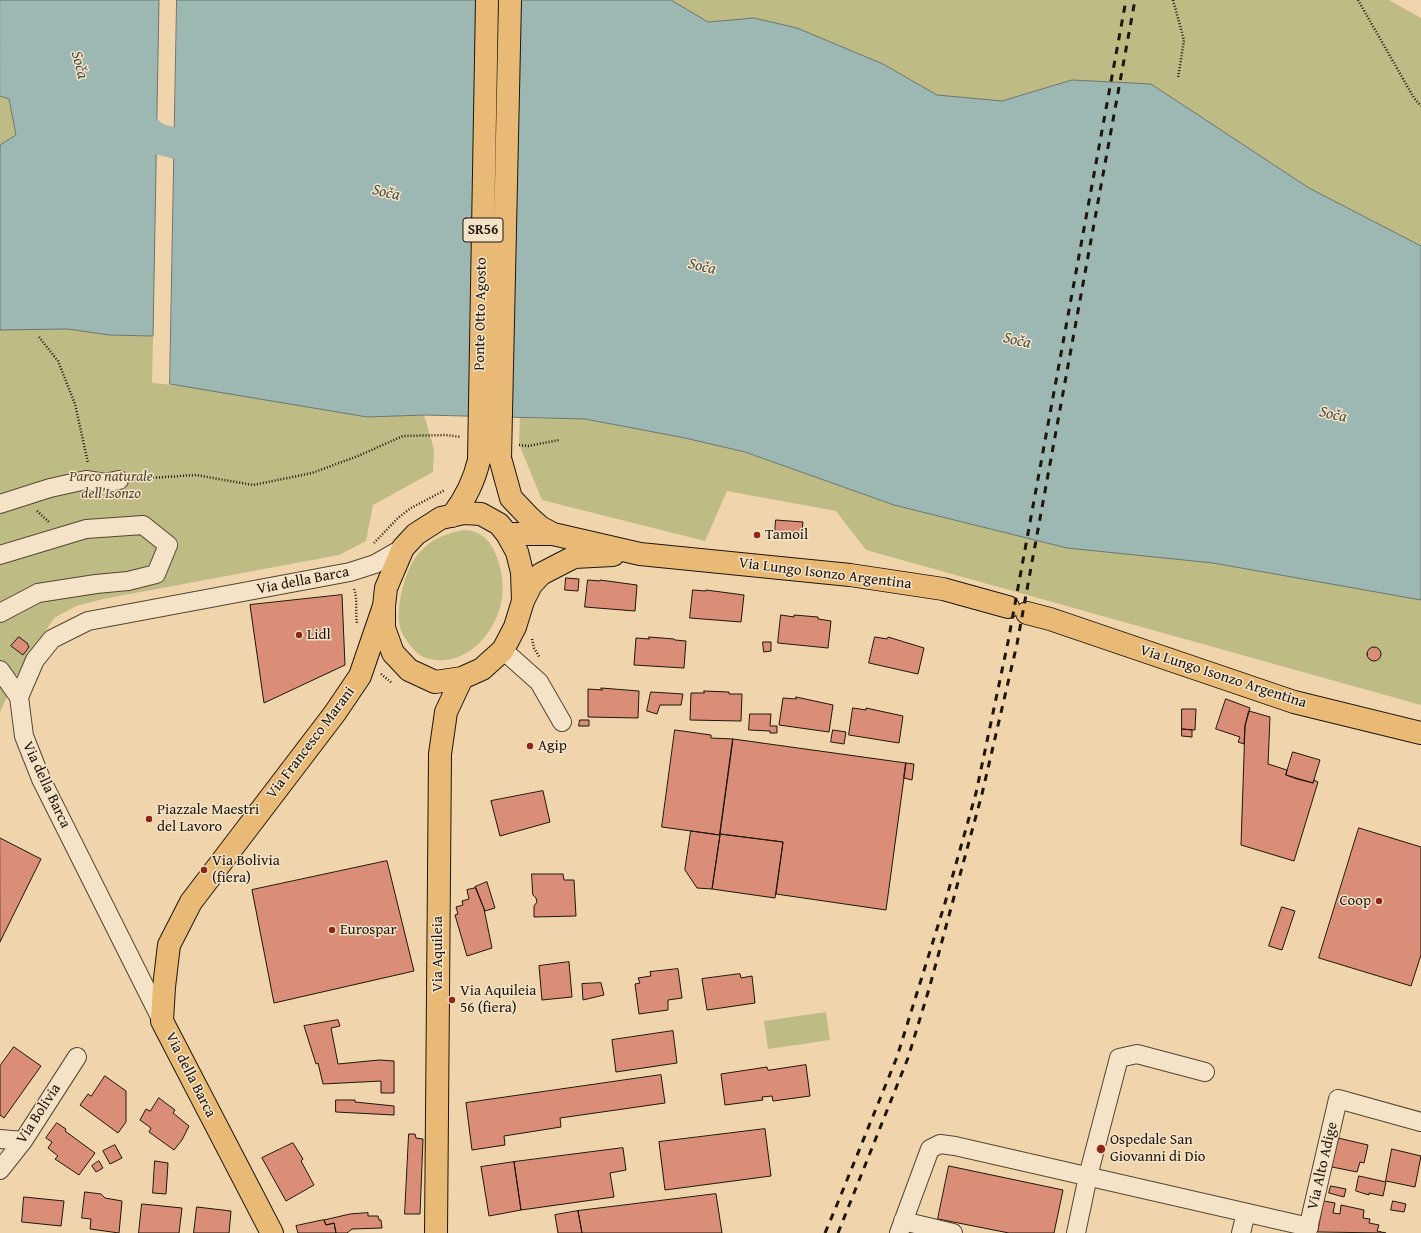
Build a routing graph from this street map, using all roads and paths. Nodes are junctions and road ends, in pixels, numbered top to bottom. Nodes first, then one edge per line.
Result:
1 (487, 0) edge
2 (510, 0) edge
3 (1173, 0) edge
4 (1358, 0) edge
5 (1178, 78) dead end
6 (1421, 106) edge
7 (39, 337) dead end
8 (467, 438) dead end
9 (559, 440) dead end
10 (498, 454) junction
11 (119, 480) joint
12 (92, 481) junction
13 (449, 487) dead end
14 (23, 497) junction
15 (0, 504) edge
16 (452, 516) junction
17 (503, 529) junction
18 (553, 534) junction
19 (62, 537) junction
20 (371, 546) dead end
21 (403, 548) junction
22 (640, 554) junction
23 (0, 555) edge
24 (353, 587) dead end
25 (523, 601) junction
26 (384, 606) junction
27 (0, 613) edge
28 (358, 627) dead end
29 (503, 650) junction
30 (0, 670) edge
31 (377, 674) dead end
32 (462, 678) junction
33 (397, 686) dead end
34 (19, 697) junction
35 (562, 722) dead end
36 (1421, 733) edge
37 (162, 1021) junction
38 (77, 1057) dead end
39 (1205, 1072) dead end
40 (1421, 1122) edge
41 (0, 1139) edge
42 (22, 1141) junction
43 (0, 1170) edge
44 (1088, 1176) junction
45 (1246, 1213) junction
46 (901, 1227) edge
47 (1308, 1230) edge
48 (272, 1233) edge
49 (436, 1233) edge
50 (953, 1233) edge
51 (1076, 1233) edge
52 (1241, 1233) edge

1 - 10 main road, Ponte Otto Agosto / SR56, bridge
2 - 10 main road, Ponte Otto Agosto / SR56, bridge
3 - 5 path
4 - 6 path
7 - 12 path
8 - 11 path
9 - 10 path
10 - 16 main road, SR56
10 - 17 main road, SR56
10 - 18 main road
11 - 12 street
12 - 14 street
13 - 20 path
14 - 15 street
14 - 19 path
16 - 17 main road
16 - 21 main road
17 - 18 main road, Via Lungo Isonzo Argentina
17 - 25 main road
18 - 22 main road, Via Lungo Isonzo Argentina
19 - 23 street
19 - 27 street
21 - 26 main road
21 - 34 street, Via della Barca
22 - 25 main road, Via Lungo Isonzo Argentina
22 - 36 main road, Via Lungo Isonzo Argentina
24 - 28 path
25 - 29 main road
26 - 32 main road
26 - 37 main road, Via Francesco Marani
29 - 32 main road
29 - 35 street
30 - 34 street
31 - 33 path
32 - 49 main road, Via Aquileia
34 - 37 street, Via della Barca
37 - 48 main road, Via della Barca
38 - 42 street, Via Bolivia
39 - 44 street
40 - 47 street, Via Alto Adige
41 - 42 street
42 - 43 street, Via Bolivia
44 - 45 street
44 - 46 street
44 - 51 street
45 - 47 street
45 - 52 street
46 - 50 street

